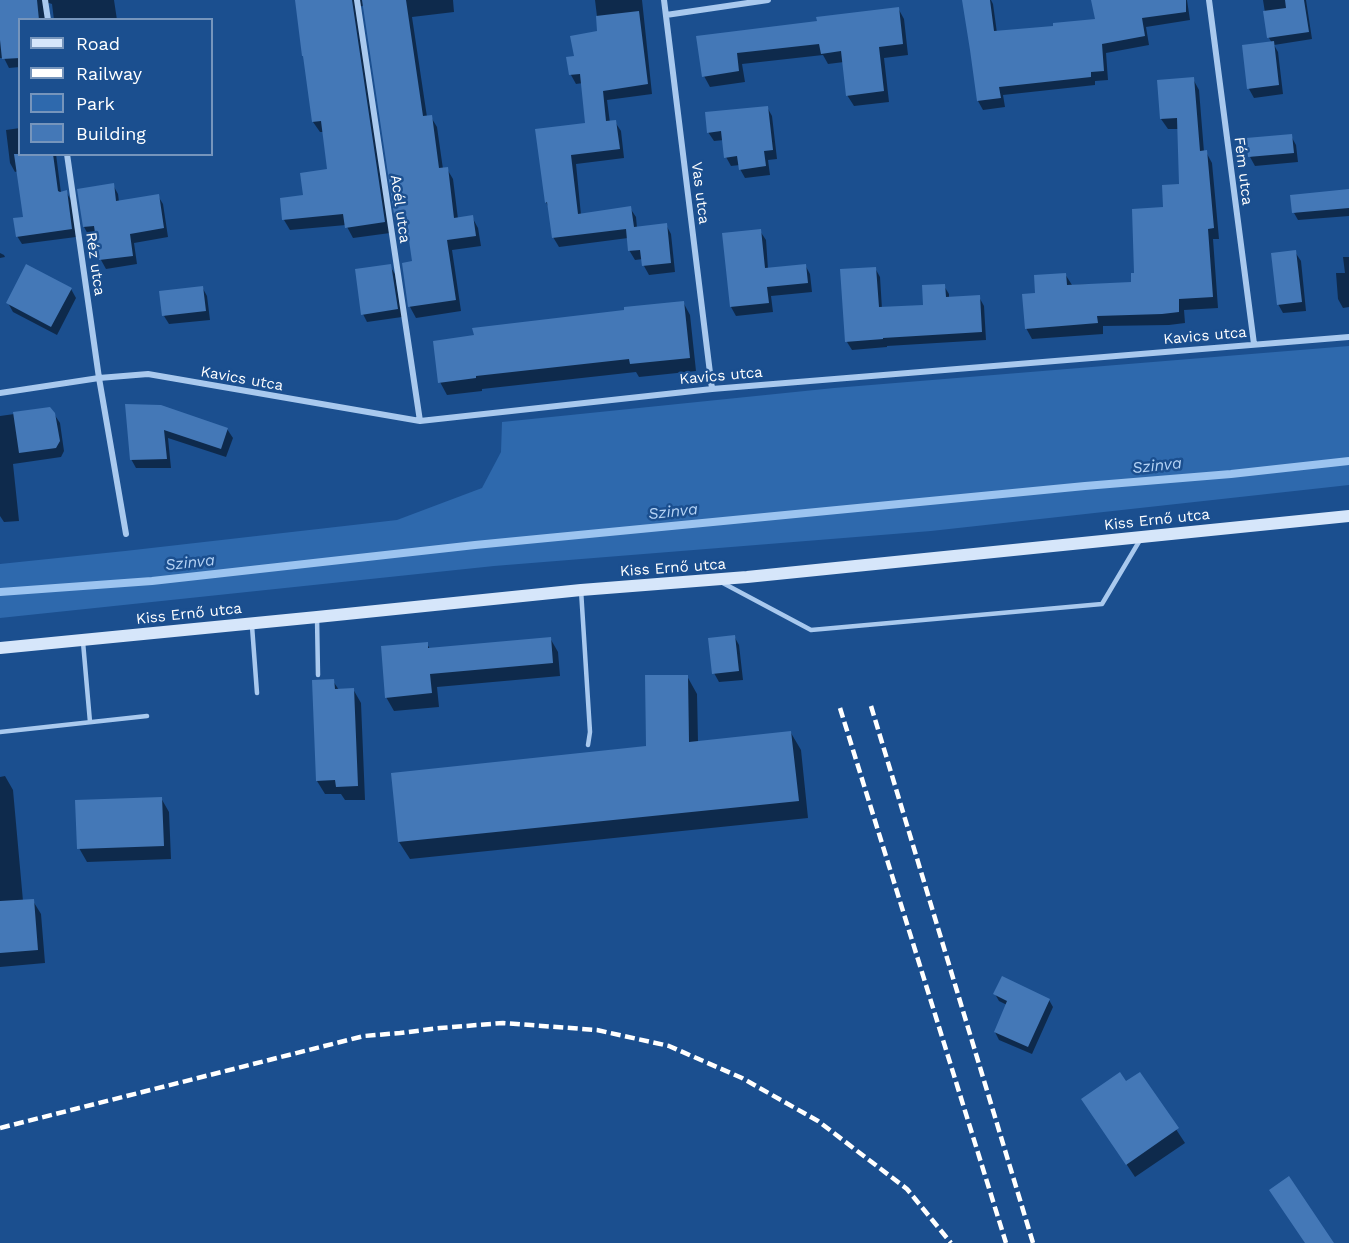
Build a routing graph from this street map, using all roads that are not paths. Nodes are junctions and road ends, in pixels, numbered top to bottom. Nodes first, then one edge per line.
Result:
1 (45, 0) edge
2 (357, 0) edge
3 (664, 0) edge
4 (768, 0) edge
5 (1209, 0) edge
6 (666, 15) junction
7 (48, 18) edge
8 (67, 156) edge
9 (1349, 337) edge
10 (1254, 344) junction
11 (99, 378) junction
12 (712, 388) junction
13 (0, 393) edge
14 (420, 421) junction
15 (1349, 516) edge
16 (126, 534) dead end
17 (1142, 536) junction
18 (716, 580) junction
19 (582, 590) junction
20 (317, 617) junction
21 (252, 623) junction
22 (83, 639) junction
23 (0, 648) edge
24 (318, 675) dead end
25 (257, 693) dead end
26 (147, 716) dead end
27 (90, 722) junction
28 (0, 732) edge
29 (588, 745) dead end

1 - 7 street
2 - 14 street, Acél utca
3 - 6 street, Vas utca
4 - 6 street
5 - 10 street, Fém utca
6 - 12 street, Vas utca
8 - 11 street, Réz utca
9 - 10 street, Kavics utca
10 - 12 street, Kavics utca
11 - 13 street, Kavics utca
11 - 14 street, Kavics utca
11 - 16 street, Réz utca
12 - 14 street, Kavics utca
15 - 17 street, Kiss Ernő utca
17 - 18 street, Kiss Ernő utca
17 - 18 lane
18 - 19 street, Kiss Ernő utca
19 - 20 street, Kiss Ernő utca
19 - 29 lane
20 - 21 street, Kiss Ernő utca
20 - 24 lane
21 - 22 street, Kiss Ernő utca
21 - 25 lane
22 - 23 street, Kiss Ernő utca
22 - 27 lane
26 - 27 lane
27 - 28 lane

